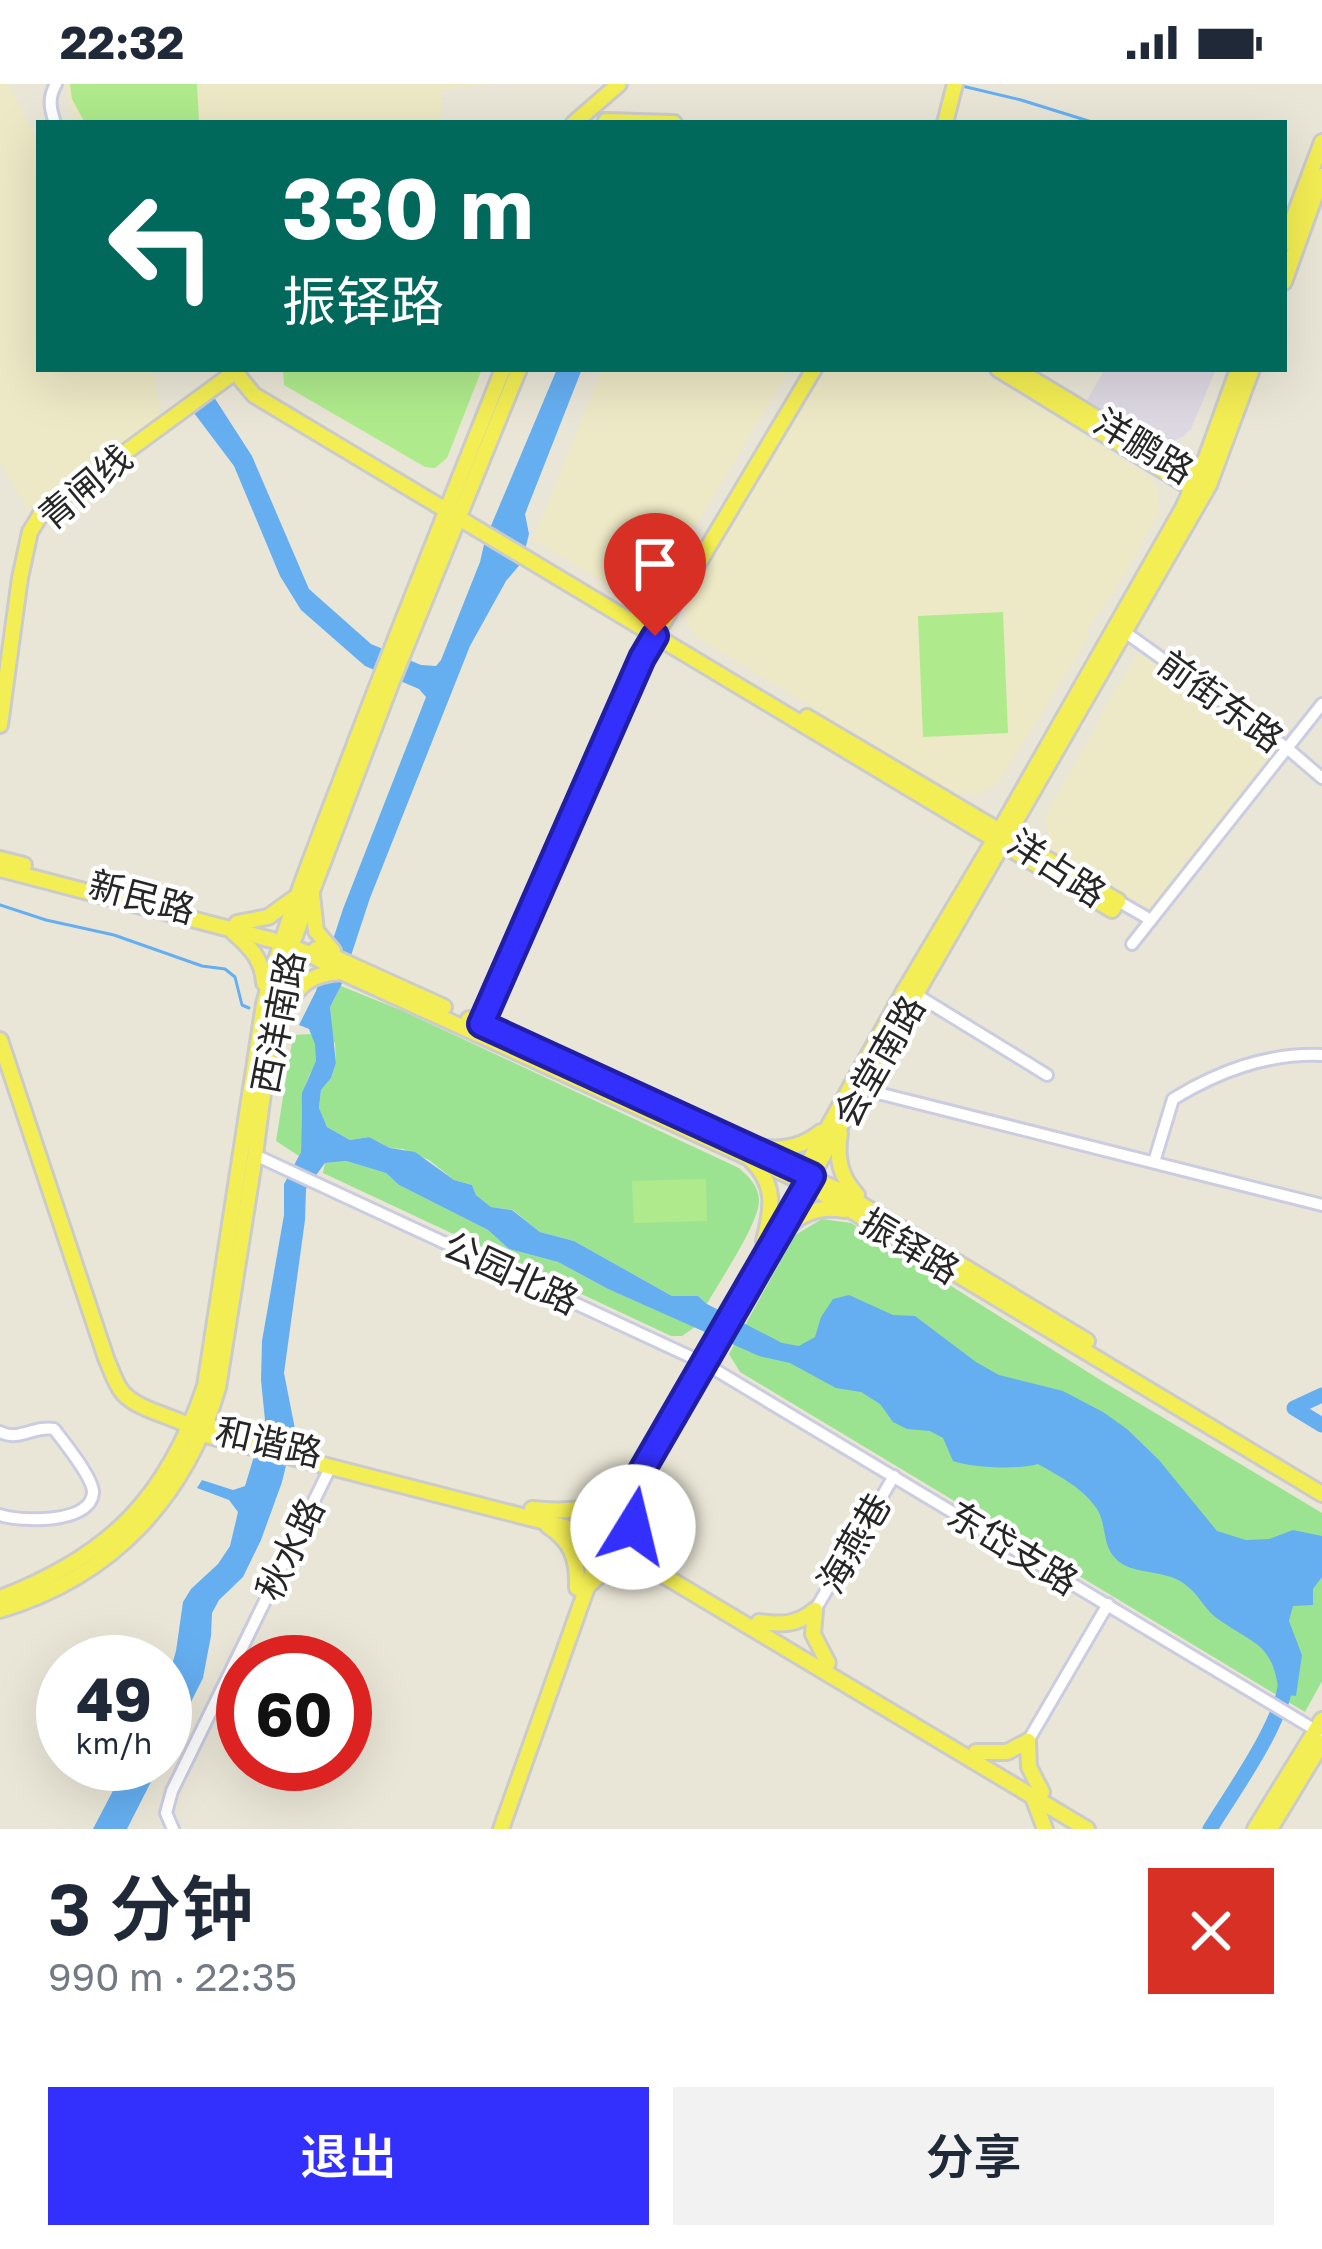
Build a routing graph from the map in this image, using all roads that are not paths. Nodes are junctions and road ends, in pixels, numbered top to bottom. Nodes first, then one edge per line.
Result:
1 (56, 84) edge
2 (619, 84) edge
3 (957, 92) edge
4 (55, 120) edge
5 (577, 120) edge
6 (946, 120) edge
7 (1322, 142) edge
8 (1322, 176) edge
9 (1310, 193) junction
10 (1287, 259) edge
11 (233, 372) edge
12 (239, 372) edge
13 (502, 372) edge
14 (518, 372) edge
15 (803, 372) edge
16 (812, 372) edge
17 (1003, 372) edge
18 (1021, 372) edge
19 (1237, 372) edge
20 (1251, 372) edge
21 (1201, 487) junction
22 (454, 510) junction
23 (1122, 630) junction
24 (653, 631) junction
25 (1322, 704) edge
26 (0, 725) edge
27 (1286, 748) junction
28 (1322, 778) edge
29 (1002, 838) junction
30 (0, 859) edge
31 (0, 869) edge
32 (306, 891) junction
33 (1118, 901) joint
34 (1150, 920) junction
35 (233, 926) junction
36 (288, 941) junction
37 (1132, 944) dead end
38 (344, 967) junction
39 (911, 992) junction
40 (264, 1004) junction
41 (272, 1023) junction
42 (475, 1026) junction
43 (0, 1040) edge
44 (1322, 1055) edge
45 (1047, 1075) dead end
46 (856, 1088) junction
47 (837, 1121) junction
48 (745, 1149) junction
49 (255, 1156) junction
50 (1154, 1162) junction
51 (805, 1178) junction
52 (1322, 1205) edge
53 (868, 1215) junction
54 (768, 1243) junction
55 (704, 1354) junction
56 (200, 1428) junction
57 (0, 1432) edge
58 (292, 1451) junction
59 (331, 1466) junction
60 (894, 1476) junction
61 (629, 1484) junction
62 (1322, 1484) edge
63 (1322, 1494) edge
64 (532, 1514) junction
65 (0, 1515) edge
66 (601, 1533) junction
67 (656, 1564) junction
68 (581, 1588) junction
69 (0, 1598) edge
70 (1108, 1604) junction
71 (0, 1610) edge
72 (815, 1610) junction
73 (760, 1622) junction
74 (828, 1663) junction
75 (1321, 1732) edge
76 (1028, 1741) junction
77 (976, 1752) junction
78 (1037, 1794) junction
79 (173, 1829) edge
80 (492, 1829) edge
81 (501, 1829) edge
82 (1045, 1829) edge
83 (1087, 1829) edge
84 (1103, 1829) edge
85 (1255, 1829) edge
86 (1270, 1829) edge

1 - 4 street
2 - 5 main road
3 - 6 main road
7 - 9 main road
8 - 9 main road
9 - 10 main road
11 - 26 main road, 青闸线
12 - 22 main road, 洋占路
13 - 22 main road, 西洋南路
14 - 22 main road, 西洋南路
15 - 24 main road
16 - 24 main road
17 - 21 main road
18 - 21 main road, 洋鹏路
19 - 21 main road, 会堂南路
20 - 21 main road, 会堂南路
21 - 23 main road, 会堂南路
22 - 24 main road, 洋占路
22 - 32 main road, 西洋南路
23 - 27 street, 前街东路
23 - 29 main road, 会堂南路
24 - 29 main road, 洋占路
24 - 42 main road
25 - 27 street
27 - 28 street, 前街东路
27 - 34 street
29 - 33 main road, 洋占路
29 - 39 main road, 会堂南路
30 - 35 main road, 新民路
31 - 35 main road, 新民路
32 - 35 main road
32 - 36 main road, 西洋南路
32 - 38 main road
33 - 34 street
34 - 37 street
35 - 36 main road, 新民路
35 - 40 main road
36 - 38 main road, 振铎路
36 - 40 main road, 西洋南路
36 - 41 main road, 西洋南路
38 - 41 main road
38 - 42 main road, 振铎路
39 - 45 street
39 - 46 main road, 会堂南路
40 - 56 main road, 西洋南路
41 - 49 main road, 西洋南路
42 - 48 main road, 振铎路
43 - 56 main road
44 - 50 street
46 - 47 main road, 会堂南路
46 - 50 street
47 - 48 main road
47 - 51 main road, 会堂南路
47 - 53 main road
48 - 51 main road, 振铎路
48 - 54 main road
49 - 55 street, 公园北路
49 - 56 main road, 西洋南路
50 - 52 street
51 - 53 main road, 振铎路
51 - 54 main road, 会堂南路
53 - 54 main road
53 - 62 main road, 振铎路
53 - 63 main road, 振铎路
54 - 55 main road, 会堂南路
55 - 60 street, 东岱支路
55 - 61 main road, 会堂南路
56 - 58 main road, 和谐路
56 - 69 main road, 西洋南路
56 - 71 main road, 西洋南路
57 - 65 street
58 - 59 main road, 和谐路
58 - 64 main road, 和谐路
59 - 64 main road, 和谐路
59 - 79 street, 秋水路
60 - 70 street, 东岱支路
60 - 72 street, 海燕巷
61 - 64 main road
61 - 66 main road, 会堂南路
61 - 67 main road
64 - 66 main road, 和谐路
64 - 68 main road
66 - 67 main road, 和谐路
66 - 68 main road, 会堂南路
67 - 68 main road
67 - 73 main road, 和谐路
67 - 78 main road, 和谐路
68 - 80 main road, 会堂南路
68 - 81 main road, 会堂南路
70 - 75 street, 东岱支路
70 - 76 street
72 - 73 main road
72 - 74 main road
73 - 74 main road, 和谐路
74 - 77 main road, 和谐路
75 - 85 main road
75 - 86 main road
76 - 77 main road
76 - 78 main road
77 - 78 main road, 和谐路
78 - 82 main road
78 - 83 main road, 和谐路
78 - 84 main road, 和谐路

